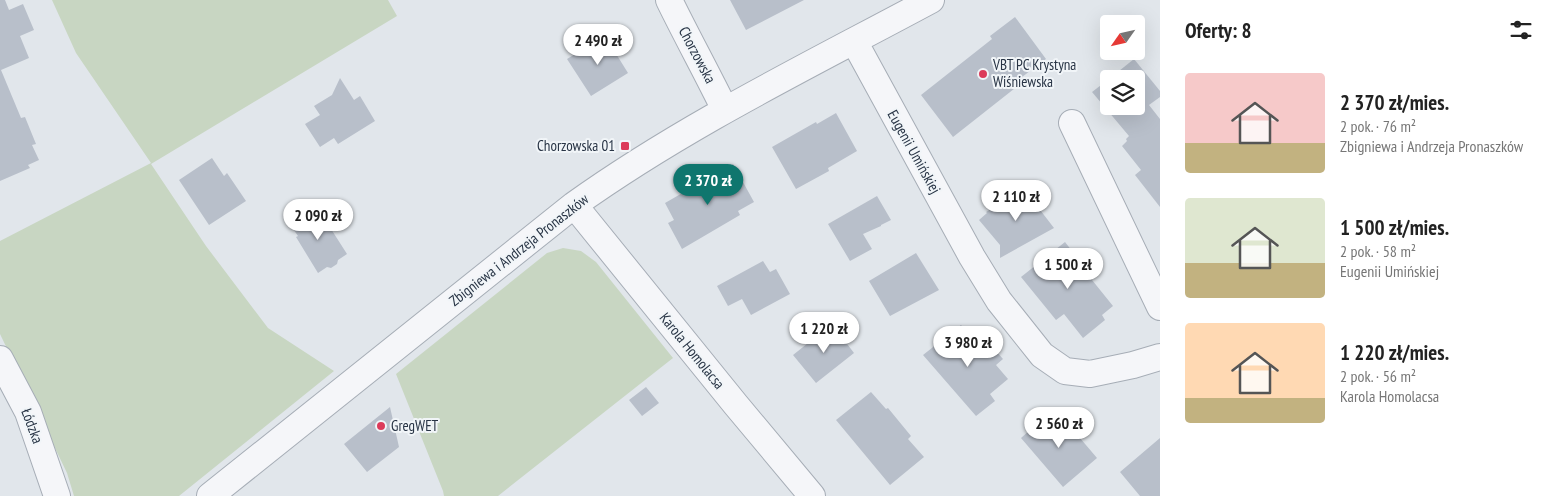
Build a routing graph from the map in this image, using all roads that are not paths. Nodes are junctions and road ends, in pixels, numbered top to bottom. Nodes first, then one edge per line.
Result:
1 (669, 0) edge
2 (931, 0) edge
3 (854, 41) junction
4 (725, 110) junction
5 (1072, 123) dead end
6 (574, 205) junction
7 (1160, 307) edge
8 (1160, 357) edge
9 (0, 359) edge
10 (57, 496) edge
11 (210, 496) edge
12 (812, 496) edge

1 - 4 street, Chorzowska
2 - 3 street, Zbigniewa i Andrzeja Pronaszków
3 - 4 street, Zbigniewa i Andrzeja Pronaszków
3 - 8 street, Eugenii Umińskiej
4 - 6 street, Zbigniewa i Andrzeja Pronaszków
5 - 7 street
6 - 11 street, Zbigniewa i Andrzeja Pronaszków
6 - 12 street, Karola Homolacsa
9 - 10 street, Łódzka

